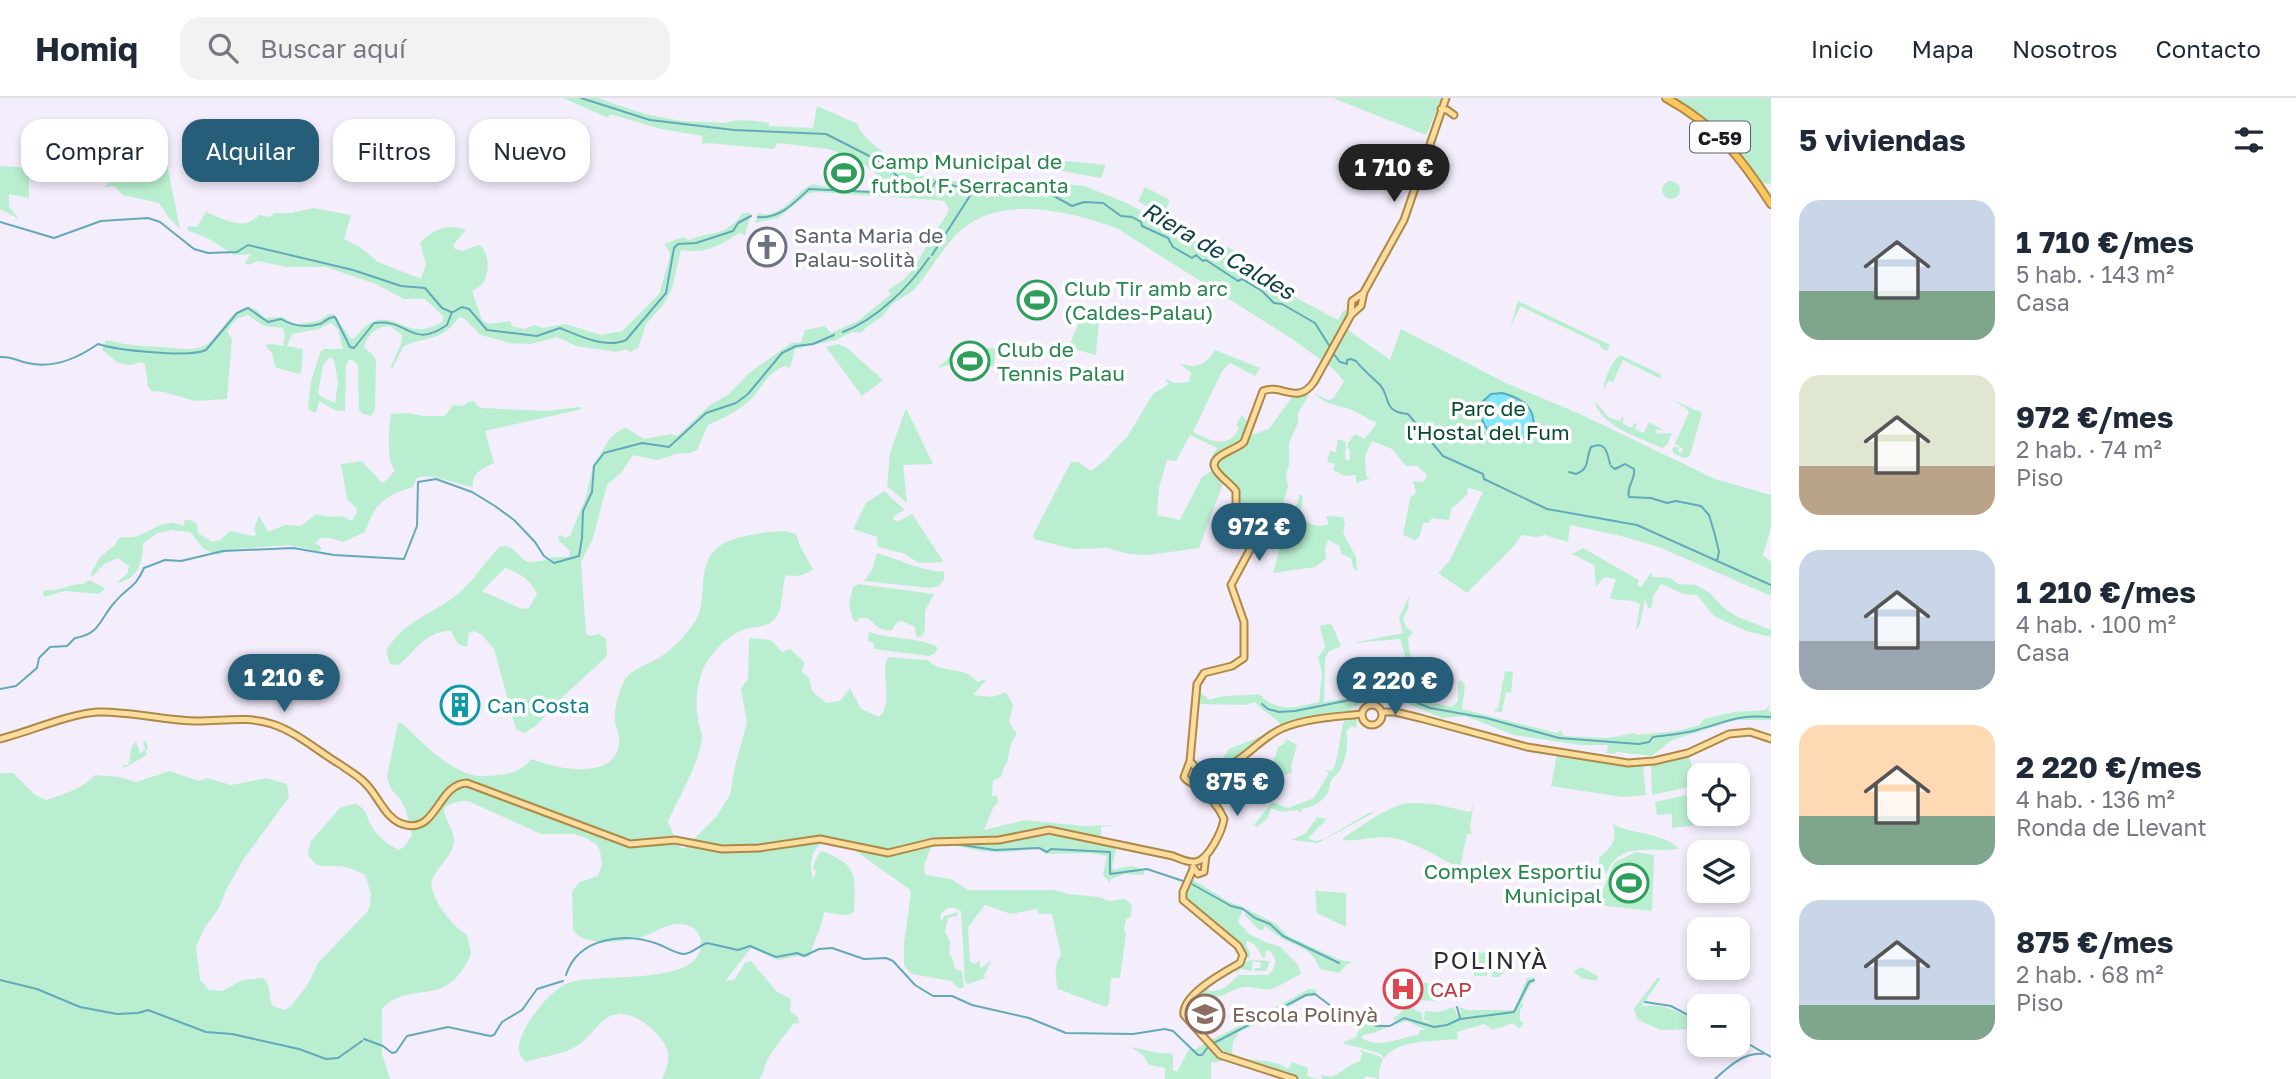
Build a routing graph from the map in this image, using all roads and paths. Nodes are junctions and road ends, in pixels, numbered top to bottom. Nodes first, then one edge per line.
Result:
1 (1666, 98) edge
2 (1445, 99) edge
3 (1442, 110) junction
4 (1428, 140) junction
5 (1771, 204) edge
6 (1382, 712) junction
7 (1362, 714) junction
8 (0, 739) edge
9 (1771, 739) edge
10 (1190, 761) junction
11 (1186, 770) junction
12 (1198, 774) junction
13 (1192, 783) junction
14 (1200, 789) junction
15 (1197, 866) junction
16 (1294, 1079) edge

1 - 5 highway, C-59
2 - 3 main road
3 - 4 main road
3 - 4 main road
4 - 10 main road
6 - 7 main road
6 - 7 main road
6 - 9 main road
7 - 12 main road
8 - 15 main road
10 - 11 main road
10 - 12 main road
11 - 12 main road
11 - 13 main road
12 - 13 main road
12 - 14 main road
13 - 14 main road
14 - 15 main road
15 - 16 main road

